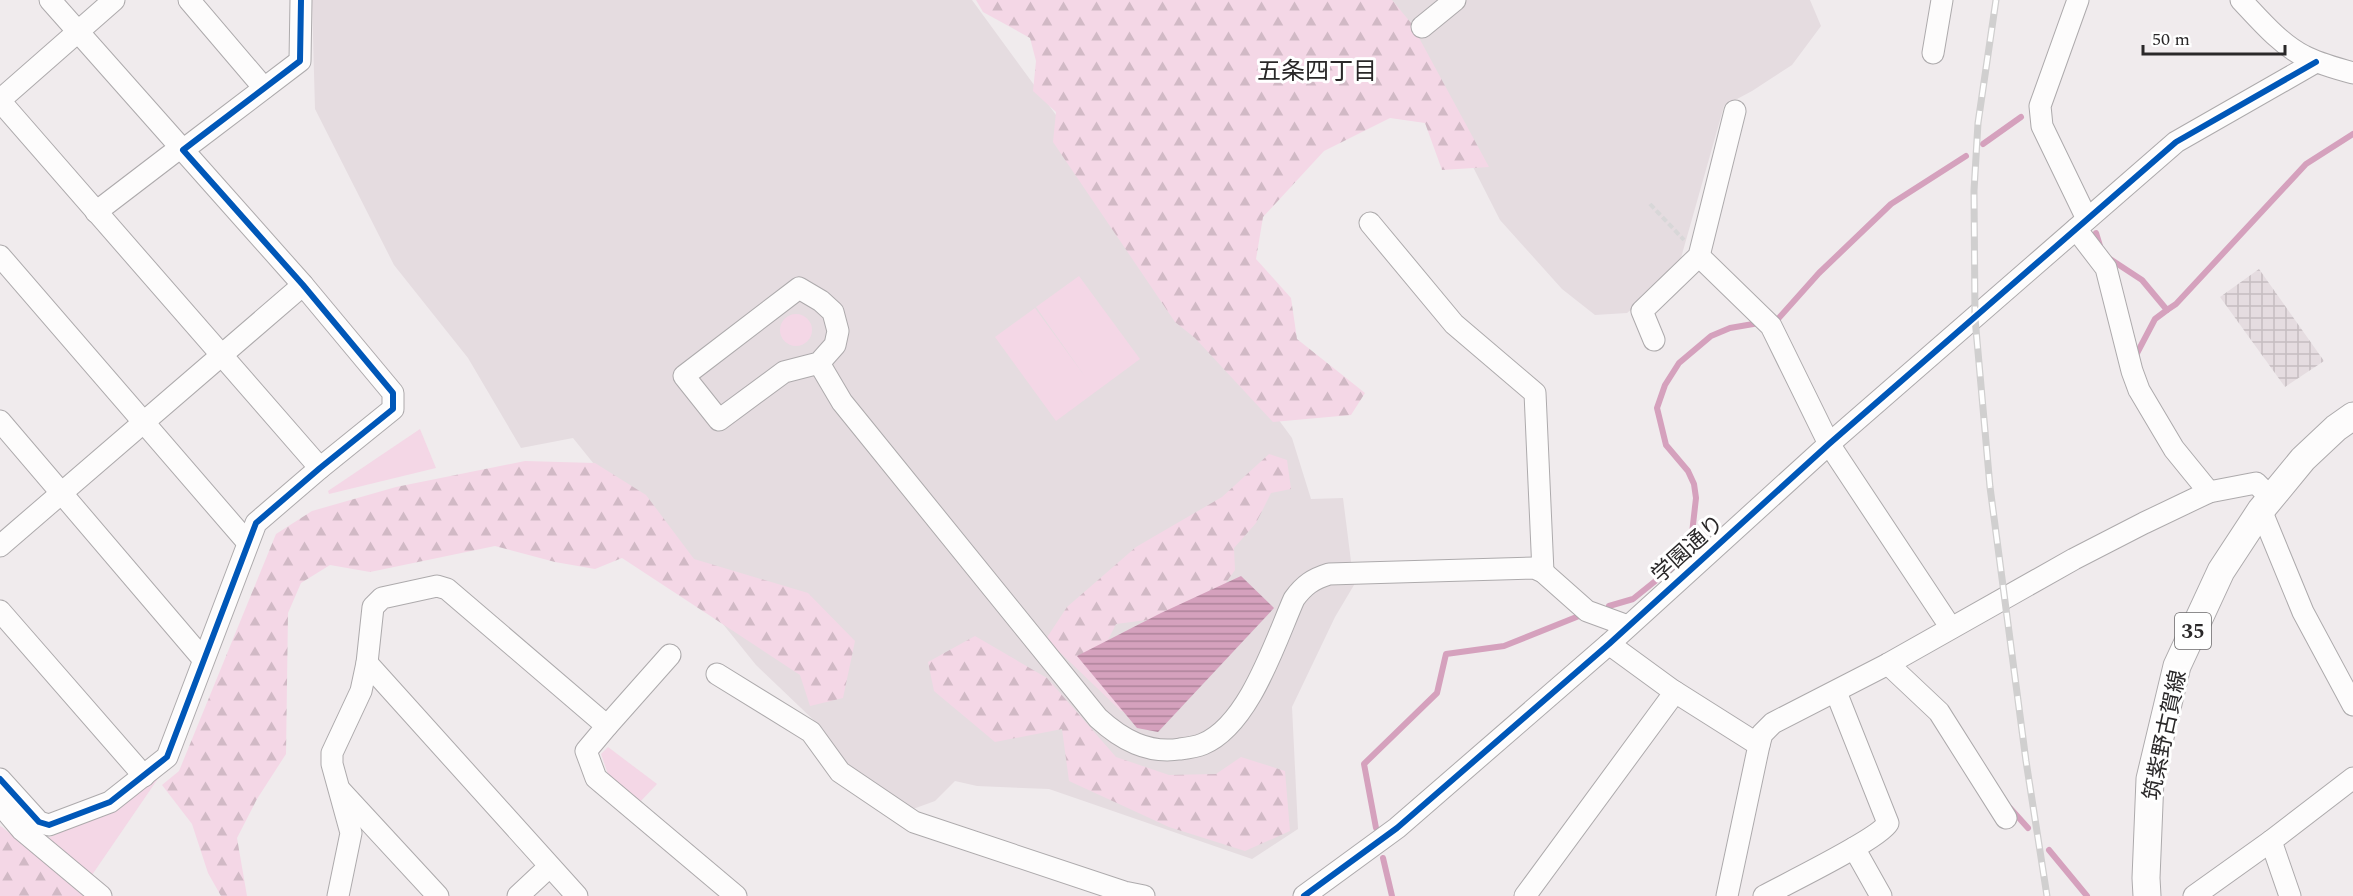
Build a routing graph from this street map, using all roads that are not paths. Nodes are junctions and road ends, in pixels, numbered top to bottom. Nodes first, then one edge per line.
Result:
1 (51, 0) edge
2 (114, 0) edge
3 (189, 0) edge
4 (301, 0) edge
5 (1455, 0) edge
6 (1942, 0) edge
7 (2078, 0) edge
8 (2241, 0) edge
9 (1422, 27) dead end
10 (77, 32) junction
11 (1933, 53) dead end
12 (2316, 62) junction
13 (2353, 73) edge
14 (264, 88) junction
15 (0, 100) edge
16 (1735, 111) dead end
17 (182, 149) junction
18 (96, 212) junction
19 (1370, 223) dead end
20 (2081, 224) junction
21 (0, 256) edge
22 (1699, 256) junction
23 (303, 285) junction
24 (1654, 340) dead end
25 (220, 355) junction
26 (819, 363) junction
27 (2353, 416) edge
28 (0, 421) edge
29 (144, 423) junction
30 (1828, 444) junction
31 (320, 468) junction
32 (2209, 492) junction
33 (63, 494) junction
34 (2266, 504) junction
35 (248, 543) junction
36 (0, 546) edge
37 (1543, 572) junction
38 (0, 611) edge
39 (1628, 626) junction
40 (1950, 628) junction
41 (1609, 644) junction
42 (670, 655) dead end
43 (203, 659) junction
44 (367, 663) junction
45 (1887, 664) junction
46 (717, 674) dead end
47 (1675, 692) junction
48 (1836, 692) junction
49 (2353, 705) edge
50 (607, 726) junction
51 (1758, 750) junction
52 (144, 776) junction
53 (0, 778) edge
54 (2353, 778) edge
55 (338, 789) junction
56 (0, 804) edge
57 (2007, 818) dead end
58 (2271, 841) junction
59 (1854, 848) junction
60 (549, 867) junction
61 (102, 896) edge
62 (338, 896) edge
63 (438, 896) edge
64 (518, 896) edge
65 (577, 896) edge
66 (736, 896) edge
67 (1144, 896) edge
68 (1304, 896) edge
69 (1525, 896) edge
70 (1713, 896) edge
71 (1727, 896) edge
72 (1766, 896) edge
73 (1881, 896) edge
74 (2147, 896) edge
75 (2194, 896) edge
76 (2290, 896) edge

1 - 10 street
2 - 10 street
3 - 14 street
4 - 14 street
5 - 9 street
6 - 11 street
7 - 20 street
8 - 12 street
10 - 15 street
10 - 17 street
12 - 13 street
12 - 20 street, 学園通り
14 - 17 street
15 - 18 street
16 - 22 street
17 - 18 street
17 - 23 street
18 - 25 street
19 - 37 street
20 - 30 street, 学園通り
20 - 32 street
21 - 29 street
22 - 24 street
22 - 30 street
23 - 25 street
23 - 31 street
25 - 29 street
25 - 31 street
26 - 26 street
26 - 37 street
27 - 34 main road, 筑紫野古賀線 / 35
28 - 33 street
29 - 33 street
29 - 35 street
30 - 39 street, 学園通り
30 - 40 street
31 - 35 street
32 - 34 street
32 - 40 street
33 - 36 street
33 - 43 street
34 - 49 street
34 - 74 main road, 筑紫野古賀線 / 35
35 - 43 street
37 - 39 street
38 - 52 street
39 - 41 street, 学園通り
40 - 45 street
41 - 47 street
41 - 68 street, 学園通り
42 - 50 street
43 - 52 street
44 - 50 street
44 - 55 street
44 - 60 street
45 - 48 street
45 - 57 street
46 - 67 street
47 - 51 street
47 - 69 street
48 - 51 street
48 - 59 street
50 - 66 street
51 - 70 street
51 - 71 street
52 - 53 street
54 - 58 street
55 - 62 street
55 - 63 street
56 - 61 street
58 - 75 street
58 - 76 street
59 - 72 street
59 - 73 street
60 - 64 street
60 - 65 street

